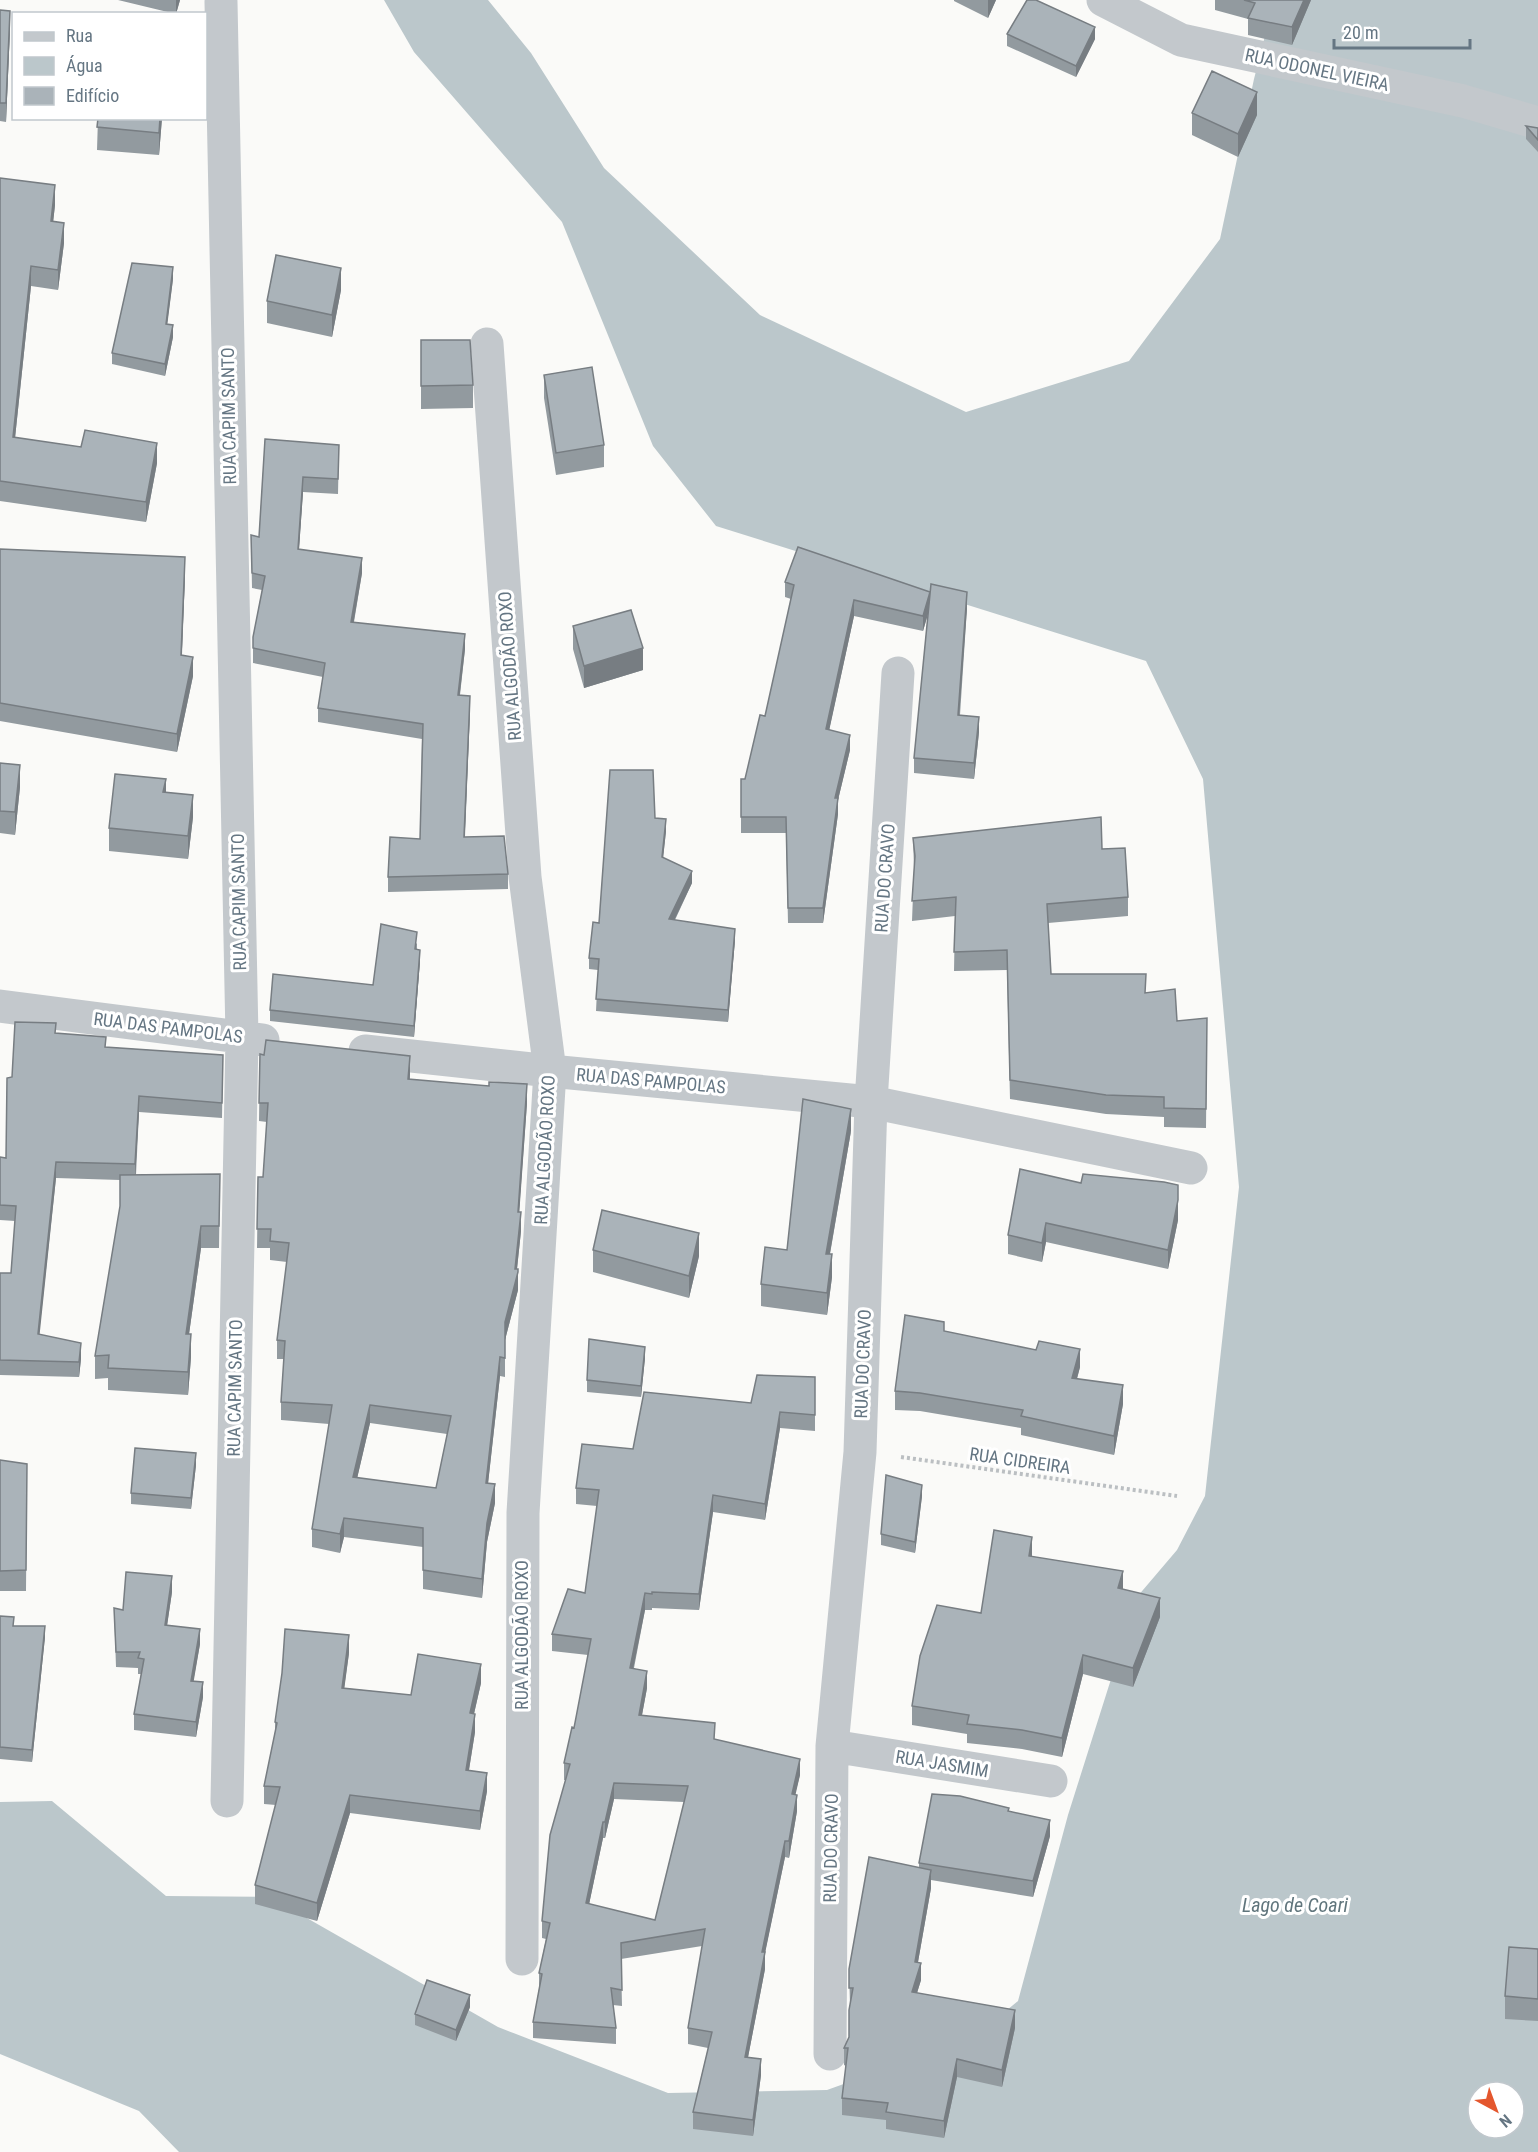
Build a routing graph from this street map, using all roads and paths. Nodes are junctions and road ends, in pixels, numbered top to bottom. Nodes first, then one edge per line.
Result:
1 (1103, 0) edge
2 (221, 2) dead end
3 (1538, 123) edge
4 (487, 344) dead end
5 (898, 673) dead end
6 (0, 1006) edge
7 (242, 1037) junction
8 (289, 1042) edge
9 (337, 1048) edge
10 (550, 1071) junction
11 (871, 1102) junction
12 (1191, 1168) dead end
13 (860, 1452) junction
14 (1177, 1496) dead end
15 (832, 1746) junction
16 (1052, 1781) dead end
17 (227, 1802) dead end
18 (522, 1959) dead end
19 (830, 2054) dead end

1 - 3 street, RUA ODONEL VIEIRA
2 - 7 street, RUA CAPIM SANTO
4 - 10 street, RUA ALGODÃO ROXO
5 - 11 street, RUA DO CRAVO
6 - 7 street, RUA DAS PAMPOLAS
7 - 8 street, RUA DAS PAMPOLAS
7 - 17 street, RUA CAPIM SANTO
9 - 10 street, RUA DAS PAMPOLAS
10 - 11 street, RUA DAS PAMPOLAS
10 - 18 street, RUA ALGODÃO ROXO
11 - 12 street, RUA DAS PAMPOLAS
11 - 13 street, RUA DO CRAVO
13 - 14 path, RUA CIDREIRA
13 - 15 street, RUA DO CRAVO
15 - 16 street, RUA JASMIM
15 - 19 street, RUA DO CRAVO

